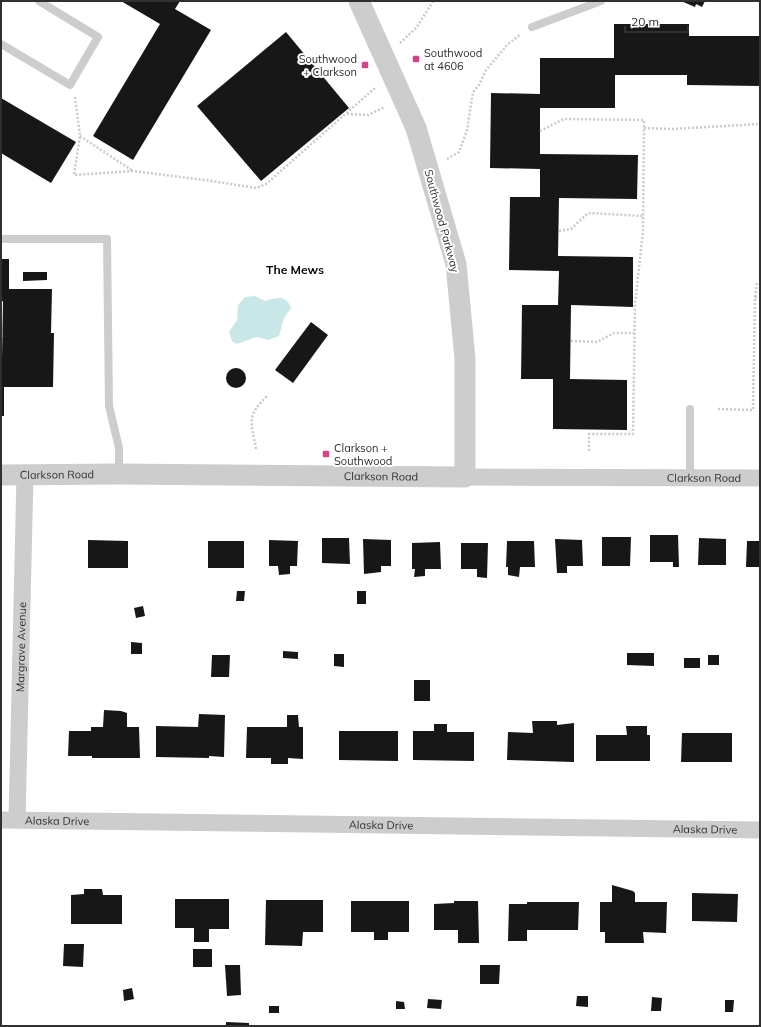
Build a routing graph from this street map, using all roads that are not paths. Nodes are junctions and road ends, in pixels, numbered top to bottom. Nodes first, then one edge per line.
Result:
1 (39, 1) edge
2 (359, 1) edge
3 (601, 1) edge
4 (532, 27) dead end
5 (1, 44) edge
6 (1, 239) edge
7 (690, 409) dead end
8 (119, 474) junction
9 (1, 475) edge
10 (26, 475) junction
11 (465, 477) junction
12 (690, 478) junction
13 (760, 478) edge
14 (9, 820) edge
15 (760, 830) edge

1 - 5 lane
2 - 11 street, Southwood Parkway
3 - 4 lane
6 - 8 lane
7 - 12 lane
8 - 10 street, Clarkson Road
8 - 11 street, Clarkson Road
9 - 10 street, Clarkson Road
10 - 14 street, Margrave Avenue
11 - 12 street, Clarkson Road
12 - 13 street, Clarkson Road
14 - 15 street, Alaska Drive

